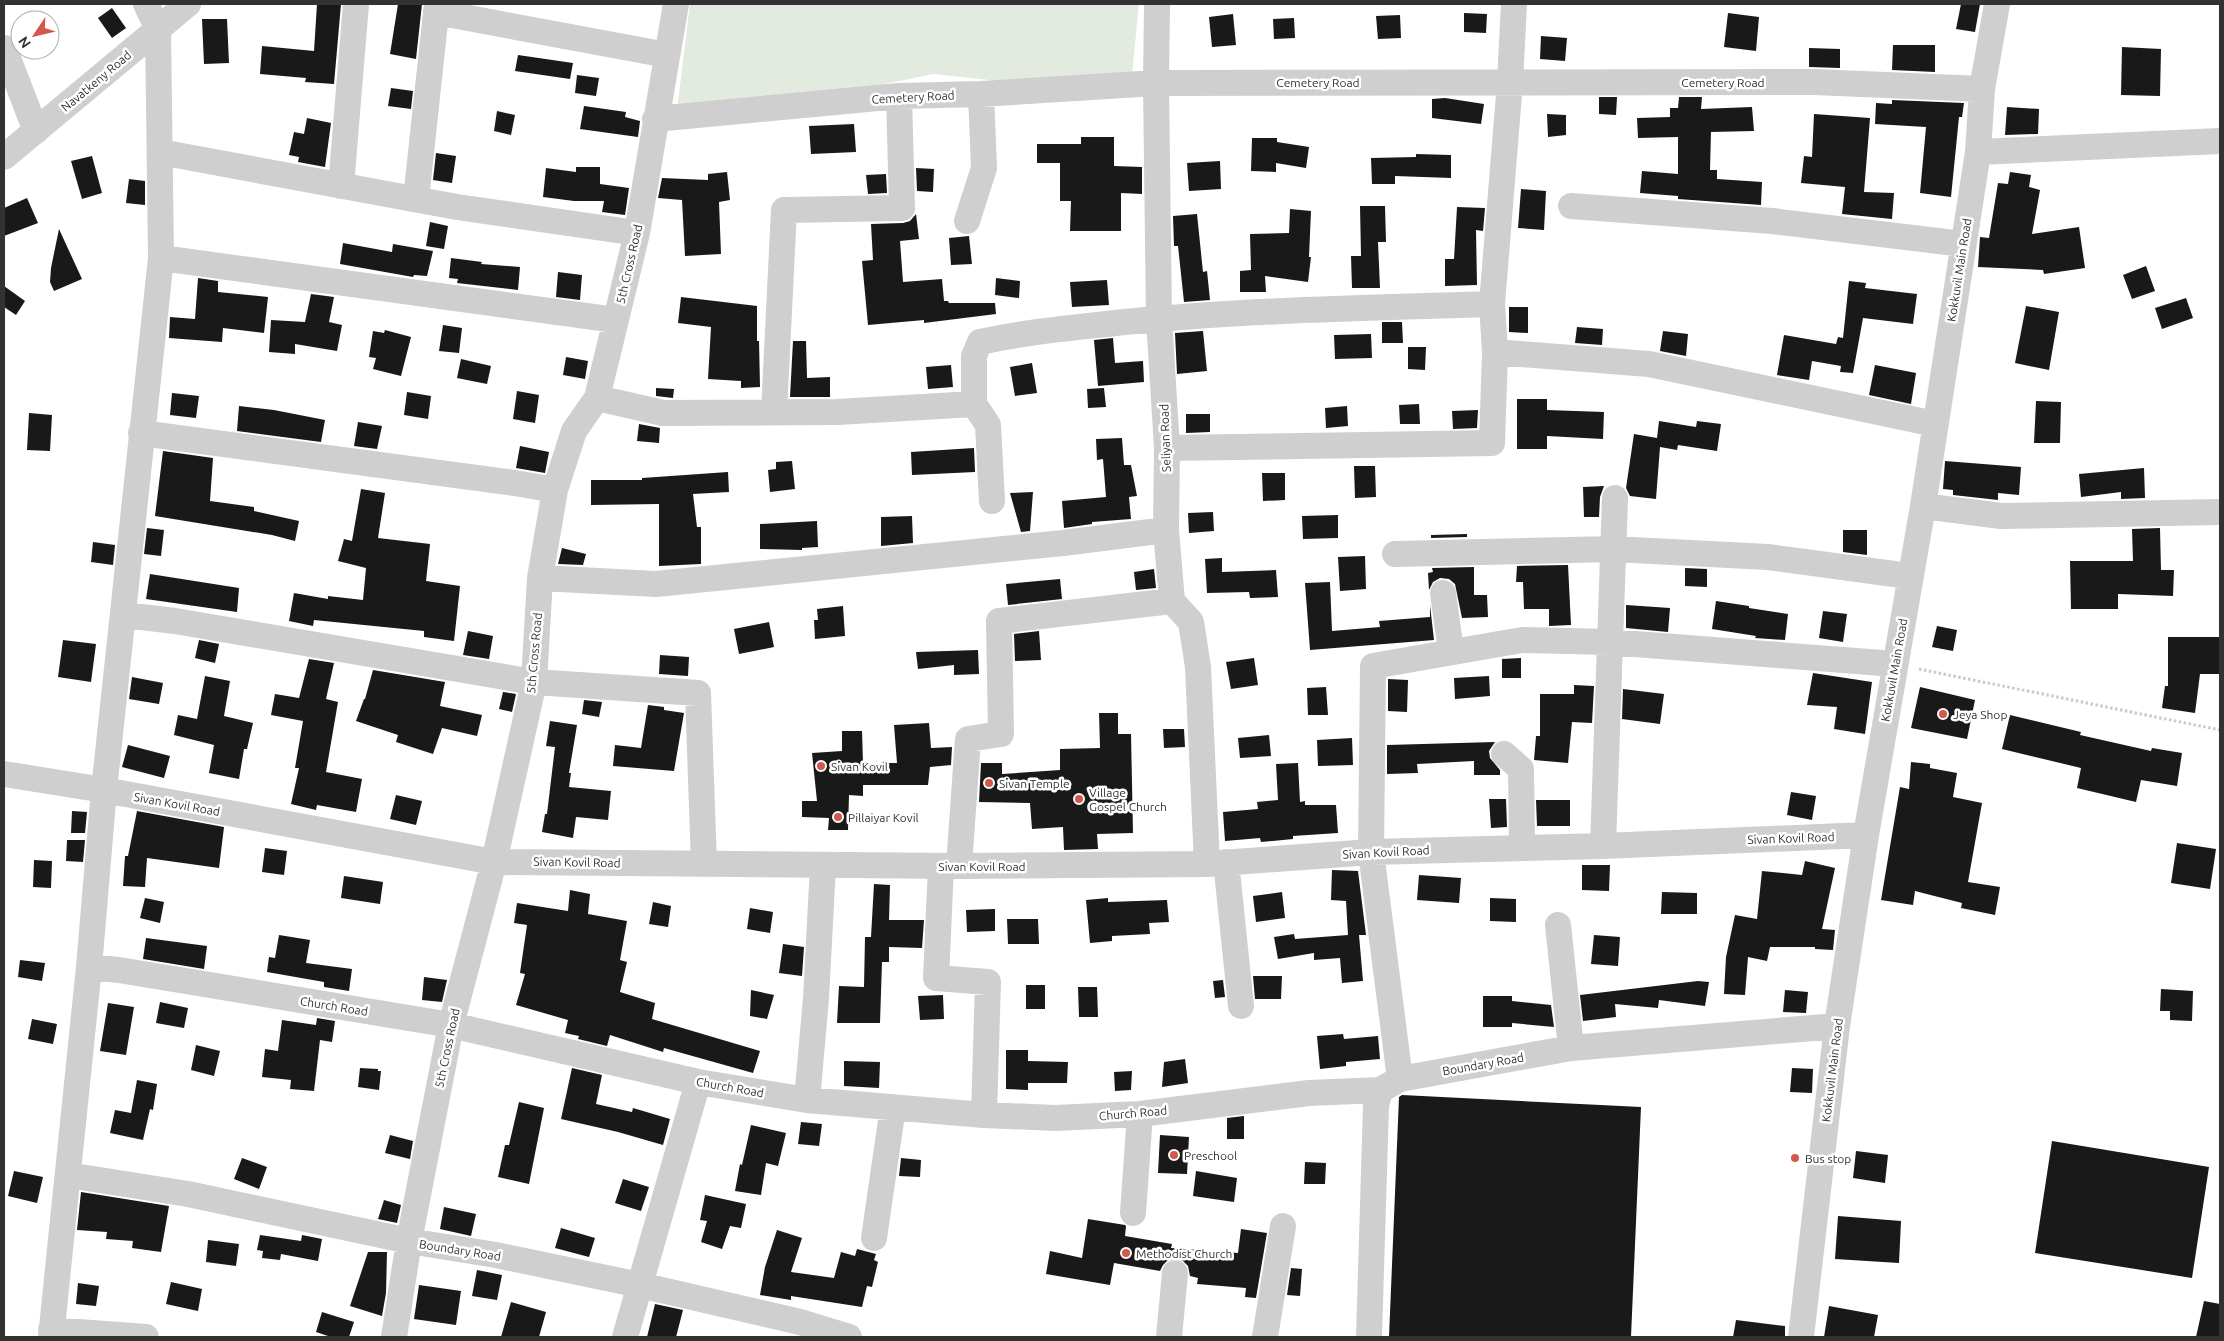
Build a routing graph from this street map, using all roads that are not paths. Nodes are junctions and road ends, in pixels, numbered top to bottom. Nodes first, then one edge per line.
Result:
1 (146, 4) edge
2 (188, 4) edge
3 (356, 4) edge
4 (676, 4) edge
5 (1157, 4) edge
6 (1514, 4) edge
7 (1997, 4) edge
8 (436, 8) edge
9 (158, 29) junction
10 (4, 48) edge
11 (667, 56) junction
12 (1510, 82) junction
13 (1156, 83) junction
14 (1982, 89) junction
15 (981, 94) junction
16 (899, 96) junction
17 (655, 119) junction
18 (36, 130) junction
19 (2220, 141) edge
20 (160, 152) junction
21 (1978, 152) junction
22 (4, 157) edge
23 (342, 186) junction
24 (416, 200) junction
25 (1571, 206) dead end
26 (967, 220) dead end
27 (637, 233) junction
28 (1963, 244) junction
29 (161, 258) junction
30 (1492, 304) junction
31 (1159, 319) junction
32 (616, 320) junction
33 (1495, 352) junction
34 (597, 398) junction
35 (974, 404) junction
36 (774, 412) junction
37 (1935, 424) junction
38 (141, 433) junction
39 (1167, 448) junction
40 (555, 490) junction
41 (1615, 498) dead end
42 (992, 501) dead end
43 (1923, 506) junction
44 (2220, 512) edge
45 (1166, 530) junction
46 (1613, 549) junction
47 (1395, 554) dead end
48 (1909, 576) junction
49 (540, 578) junction
50 (1443, 593) dead end
51 (1172, 601) junction
52 (124, 615) junction
53 (1610, 642) junction
54 (1451, 651) junction
55 (1895, 664) junction
56 (534, 682) junction
57 (1504, 754) dead end
58 (4, 774) edge
59 (104, 790) junction
60 (1866, 835) junction
61 (1603, 846) junction
62 (1522, 847) junction
63 (1370, 852) junction
64 (494, 862) junction
65 (1217, 863) junction
66 (704, 864) junction
67 (822, 866) junction
68 (950, 866) junction
69 (1558, 925) dead end
70 (89, 967) junction
71 (1241, 1006) dead end
72 (451, 1025) junction
73 (1837, 1026) junction
74 (1572, 1048) junction
75 (698, 1082) junction
76 (1390, 1085) junction
77 (807, 1100) junction
78 (893, 1107) junction
79 (1140, 1114) junction
80 (984, 1115) junction
81 (68, 1174) junction
82 (1133, 1213) dead end
83 (1283, 1226) dead end
84 (874, 1238) dead end
85 (409, 1241) junction
86 (1175, 1273) dead end
87 (640, 1285) junction
88 (51, 1334) edge
89 (146, 1337) edge
90 (394, 1337) edge
91 (624, 1337) edge
92 (849, 1337) edge
93 (1169, 1337) edge
94 (1265, 1337) edge
95 (1369, 1337) edge
96 (1800, 1337) edge

1 - 9 street
2 - 9 street, Navatkeny Road
3 - 23 street
4 - 11 street, 5th Cross Road
5 - 13 street, Seliyan Road
6 - 12 street
7 - 14 street, Kokkuvil Main Road
8 - 11 street
8 - 24 street
9 - 18 street, Navatkeny Road
9 - 20 street
10 - 18 street
11 - 17 street, 5th Cross Road
12 - 13 street, Cemetery Road
12 - 14 street, Cemetery Road
12 - 30 street
13 - 15 street, Cemetery Road
13 - 31 street, Seliyan Road
14 - 21 street, Kokkuvil Main Road
15 - 16 street, Cemetery Road
15 - 26 street
16 - 17 street, Cemetery Road
16 - 36 street
17 - 27 street, 5th Cross Road
18 - 22 street, Navatkeny Road
19 - 21 street
20 - 23 street
20 - 29 street
21 - 28 street, Kokkuvil Main Road
23 - 24 street
24 - 27 street
25 - 28 street
27 - 32 street, 5th Cross Road
28 - 37 street, Kokkuvil Main Road
29 - 32 street
29 - 38 street
30 - 31 street
30 - 33 street
31 - 35 street
31 - 39 street, Seliyan Road
32 - 34 street, 5th Cross Road
33 - 37 street
33 - 39 street
34 - 36 street
34 - 40 street, 5th Cross Road
35 - 36 street
35 - 42 street
37 - 43 street, Kokkuvil Main Road
38 - 40 street
38 - 52 street
39 - 45 street, Seliyan Road
40 - 49 street, 5th Cross Road
41 - 46 street
43 - 44 street
43 - 48 street, Kokkuvil Main Road
45 - 49 street
45 - 51 street, Seliyan Road
46 - 47 street
46 - 48 street
46 - 53 street
48 - 55 street, Kokkuvil Main Road
49 - 56 street, 5th Cross Road
50 - 54 street
51 - 65 street
51 - 68 street
52 - 56 street
52 - 59 street
53 - 54 street
53 - 55 street
53 - 61 street
54 - 63 street
55 - 60 street, Kokkuvil Main Road
56 - 64 street, 5th Cross Road
56 - 66 street
57 - 62 street
58 - 59 street, Sivan Kovil Road
59 - 64 street, Sivan Kovil Road
59 - 70 street
60 - 61 street, Sivan Kovil Road
60 - 73 street, Kokkuvil Main Road
61 - 62 street, Sivan Kovil Road
62 - 63 street, Sivan Kovil Road
63 - 65 street, Sivan Kovil Road
63 - 76 street
64 - 66 street, Sivan Kovil Road
64 - 72 street, 5th Cross Road
65 - 68 street, Sivan Kovil Road
65 - 71 street
66 - 67 street, Sivan Kovil Road
67 - 68 street, Sivan Kovil Road
67 - 77 street
68 - 80 street
69 - 74 street
70 - 72 street, Church Road
70 - 81 street
72 - 75 street, Church Road
72 - 85 street, 5th Cross Road
73 - 74 street, Boundary Road
73 - 96 street, Kokkuvil Main Road
74 - 76 street, Boundary Road
75 - 77 street, Church Road
75 - 87 street
76 - 79 street, Church Road
76 - 95 street
77 - 78 street, Church Road
78 - 80 street, Church Road
78 - 84 street
79 - 80 street, Church Road
79 - 82 street
81 - 85 street, Boundary Road
81 - 88 street
83 - 94 street
85 - 87 street, Boundary Road
85 - 90 street, 5th Cross Road
86 - 93 street
87 - 91 street
87 - 92 street, Boundary Road
88 - 89 street

